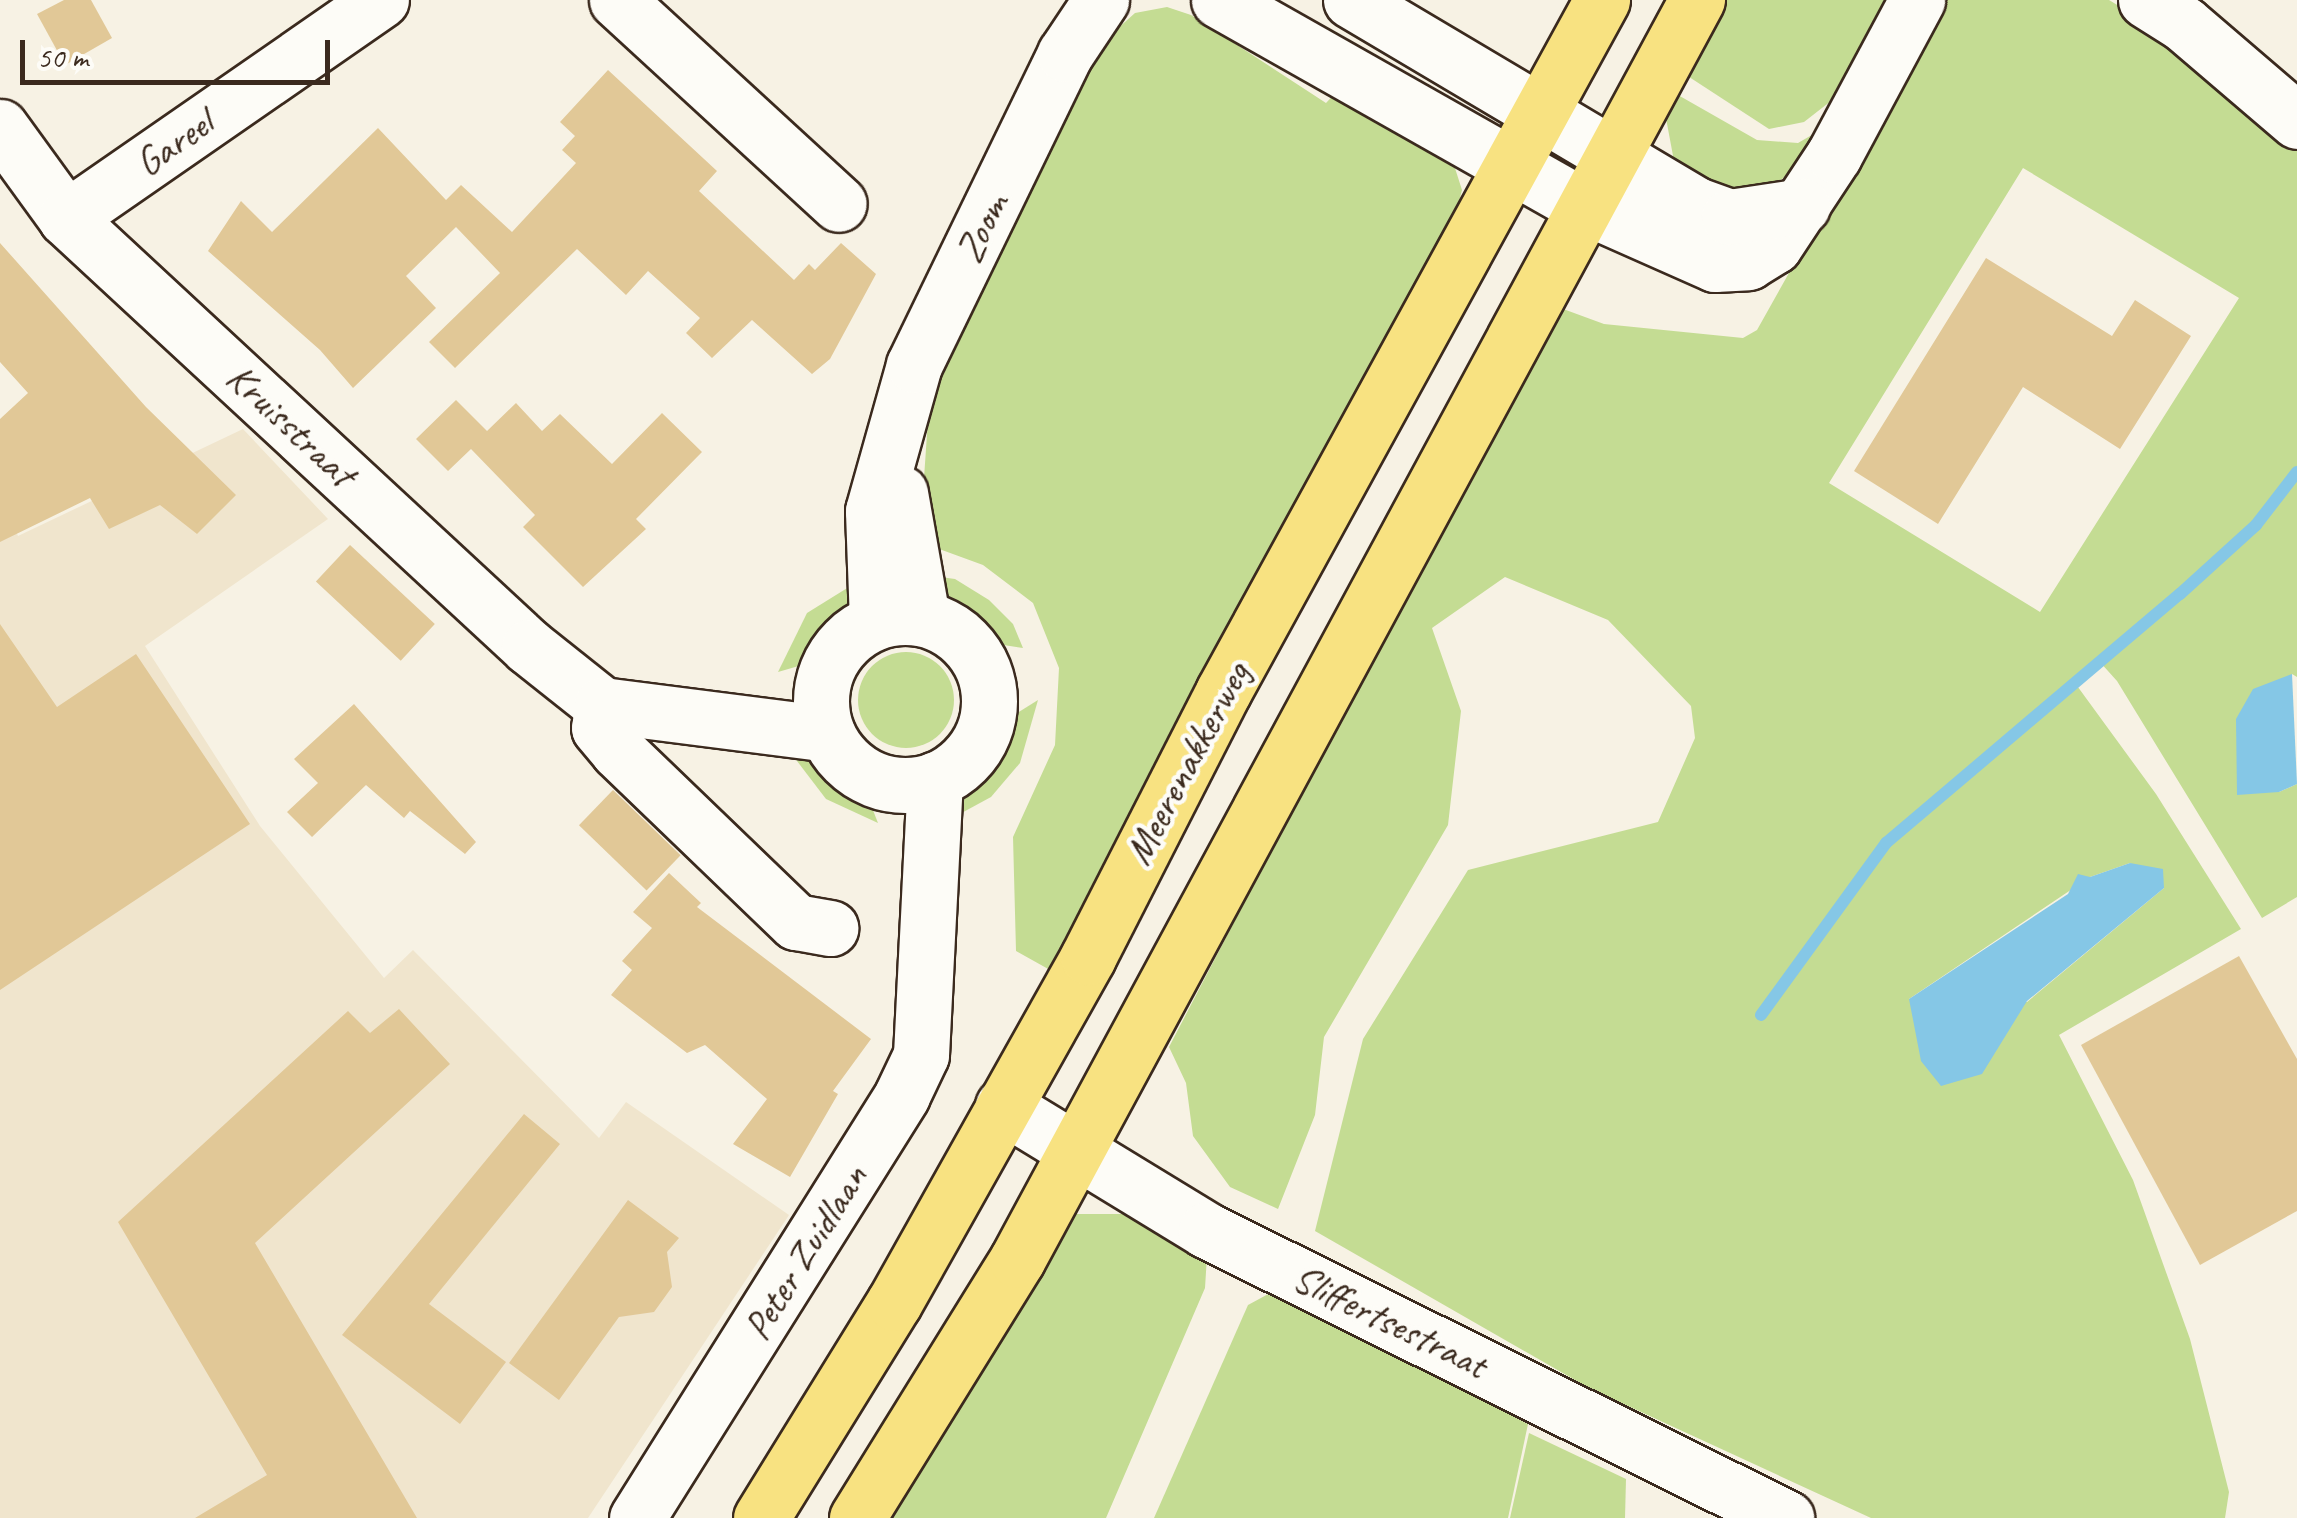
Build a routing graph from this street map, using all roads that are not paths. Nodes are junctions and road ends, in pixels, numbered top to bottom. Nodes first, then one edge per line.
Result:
1 (381, 0) edge
2 (616, 0) edge
3 (1101, 0) edge
4 (1219, 0) edge
5 (1350, 0) edge
6 (1602, 0) edge
7 (1697, 0) edge
8 (1917, 0) edge
9 (2146, 0) edge
10 (1539, 116) junction
11 (2297, 122) edge
12 (0, 128) edge
13 (1610, 158) junction
14 (1510, 164) junction
15 (839, 204) dead end
16 (1582, 205) junction
17 (1802, 206) junction
18 (66, 218) junction
19 (899, 620) junction
20 (824, 679) junction
21 (625, 708) junction
22 (827, 734) junction
23 (916, 782) junction
24 (830, 928) dead end
25 (1003, 1106) junction
26 (1074, 1150) junction
27 (637, 1518) edge
28 (761, 1518) edge
29 (857, 1518) edge
30 (1786, 1518) edge

1 - 18 street, Gareel
2 - 15 street
3 - 19 street, Zoom
4 - 14 street
5 - 10 street
6 - 10 main road, Meerenakkerweg
7 - 13 main road
8 - 17 street
9 - 11 street
10 - 13 street
10 - 14 main road, Meerenakkerweg
12 - 18 street, Kruisstraat
13 - 16 main road
13 - 17 street
14 - 16 street
14 - 25 main road, Meerenakkerweg
16 - 17 street
16 - 26 main road
18 - 21 street, Kruisstraat
19 - 20 street
19 - 23 street
20 - 21 street
20 - 22 street
21 - 22 street
21 - 24 street
22 - 23 street
23 - 27 street, Peter Zuidlaan
25 - 26 street, Sliffertsestraat
25 - 28 main road, Meerenakkerweg
26 - 29 main road
26 - 30 street, Sliffertsestraat

